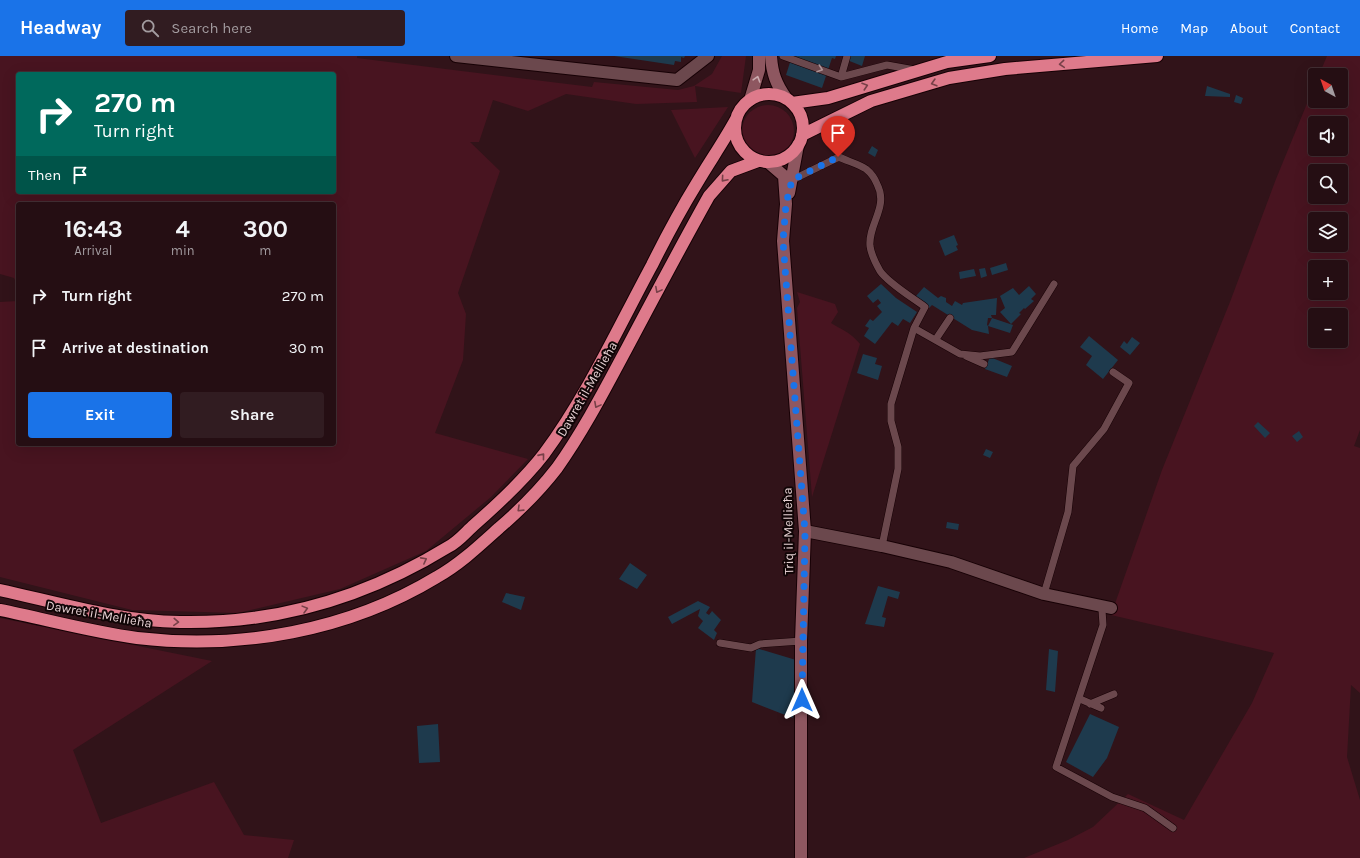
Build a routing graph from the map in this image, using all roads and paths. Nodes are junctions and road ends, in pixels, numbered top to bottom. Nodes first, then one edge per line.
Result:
1 (456, 56) edge
2 (708, 56) edge
3 (759, 56) edge
4 (771, 56) edge
5 (783, 56) edge
6 (847, 56) edge
7 (990, 56) edge
8 (1157, 56) edge
9 (916, 70) junction
10 (841, 76) junction
11 (750, 100) junction
12 (789, 101) junction
13 (736, 119) junction
14 (800, 140) junction
15 (764, 162) junction
16 (792, 180) junction
17 (786, 204) junction
18 (1054, 284) dead end
19 (950, 318) dead end
20 (914, 328) junction
21 (936, 339) junction
22 (960, 354) junction
23 (984, 364) dead end
24 (1113, 372) dead end
25 (805, 532) junction
26 (882, 546) junction
27 (0, 590) edge
28 (1044, 594) junction
29 (1105, 607) joint
30 (0, 610) edge
31 (801, 641) junction
32 (720, 643) dead end
33 (1114, 694) dead end
34 (1080, 699) junction
35 (1090, 704) junction
36 (1101, 708) dead end
37 (1173, 828) dead end
38 (801, 858) edge

1 - 2 street
11 -> 3 main road
4 - 12 main road
5 -> 10 lane
6 - 10 lane
7 - 9 highway
8 -> 14 highway
9 - 10 lane
12 -> 9 highway
11 - 12 highway
11 - 13 highway
12 - 14 highway
13 - 15 highway
27 -> 13 highway, Dawret il-Mellieħa
14 - 15 highway
14 - 16 main road, Triq il-Mellieħa
15 - 17 main road, Triq il-Mellieħa
15 -> 30 highway, Dawret il-Mellieħa
16 - 17 main road, Triq il-Mellieħa
16 - 20 lane
17 - 25 main road, Triq il-Mellieħa
18 - 22 lane
19 - 21 lane
20 - 21 lane
20 - 26 lane
21 - 22 lane
22 - 23 lane
24 - 28 lane
25 - 26 street
25 - 31 main road, Triq il-Mellieħa
26 - 28 street
28 - 29 street
29 - 34 lane
31 - 32 lane
31 - 38 main road, Triq il-Mellieħa
33 - 35 lane
34 - 35 lane
34 - 37 lane
35 - 36 lane

